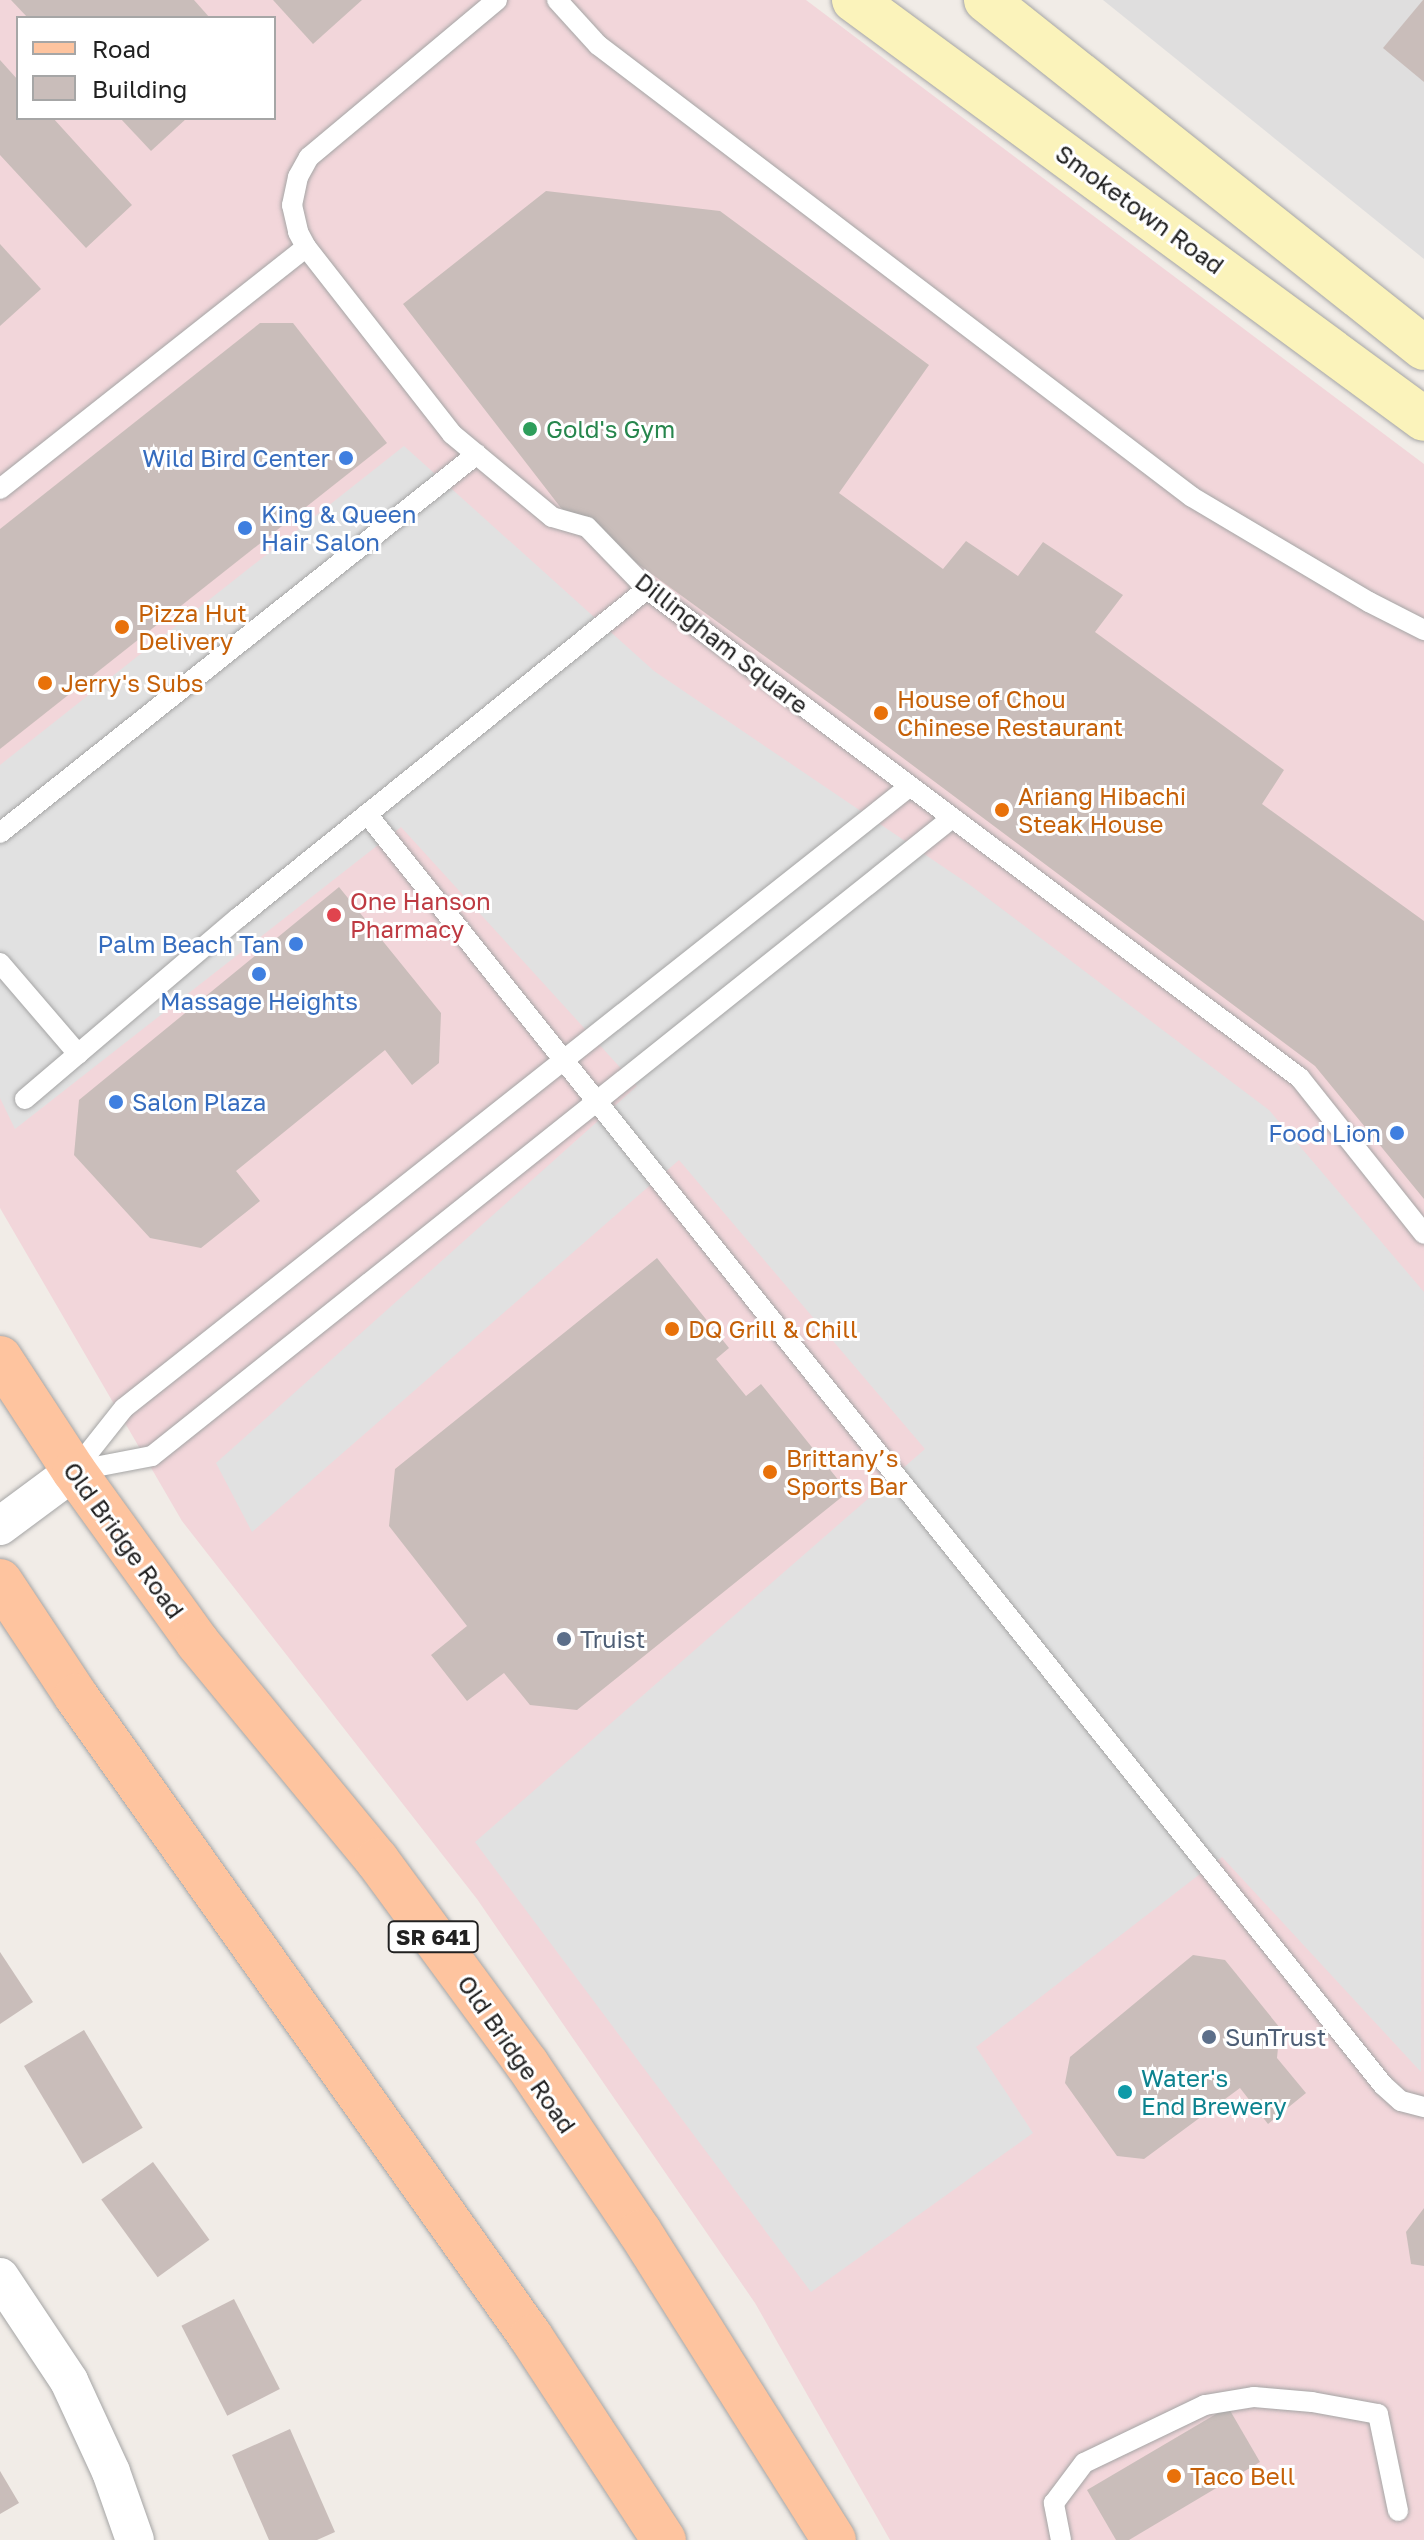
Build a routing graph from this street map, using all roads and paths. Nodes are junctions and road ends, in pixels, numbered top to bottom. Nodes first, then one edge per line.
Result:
1 (497, 0) edge
2 (557, 0) edge
3 (854, 0) edge
4 (986, 0) edge
5 (306, 247) junction
6 (1424, 348) edge
7 (1424, 419) edge
8 (477, 454) junction
9 (0, 489) edge
10 (647, 589) junction
11 (1424, 630) edge
12 (909, 787) junction
13 (367, 814) junction
14 (952, 818) junction
15 (0, 833) edge
16 (0, 963) edge
17 (78, 1054) junction
18 (563, 1061) junction
19 (25, 1099) dead end
20 (596, 1102) junction
21 (1424, 1234) edge
22 (0, 1358) edge
23 (74, 1471) junction
24 (0, 1526) edge
25 (0, 1581) edge
26 (1424, 2107) edge
27 (0, 2277) edge
28 (1398, 2511) dead end
29 (135, 2540) edge
30 (664, 2540) edge
31 (834, 2540) edge
32 (1061, 2540) edge

1 - 5 lane, Dillingham Square
2 - 11 lane
3 - 7 street, Smoketown Road
4 - 6 street
5 - 8 lane, Dillingham Square
5 - 9 lane
8 - 10 lane, Dillingham Square
8 - 15 lane
10 - 12 lane, Dillingham Square
10 - 13 lane
12 - 14 lane, Dillingham Square
12 - 18 lane
13 - 17 lane
13 - 18 lane
14 - 20 lane
14 - 21 lane, Dillingham Square
16 - 17 lane
17 - 19 lane
18 - 20 lane
18 - 23 lane
20 - 23 lane
20 - 26 lane
22 - 23 main road, Old Bridge Road / SR 641
23 - 24 street
23 - 31 main road, Old Bridge Road / SR 641
25 - 30 main road
27 - 29 street
28 - 32 lane

